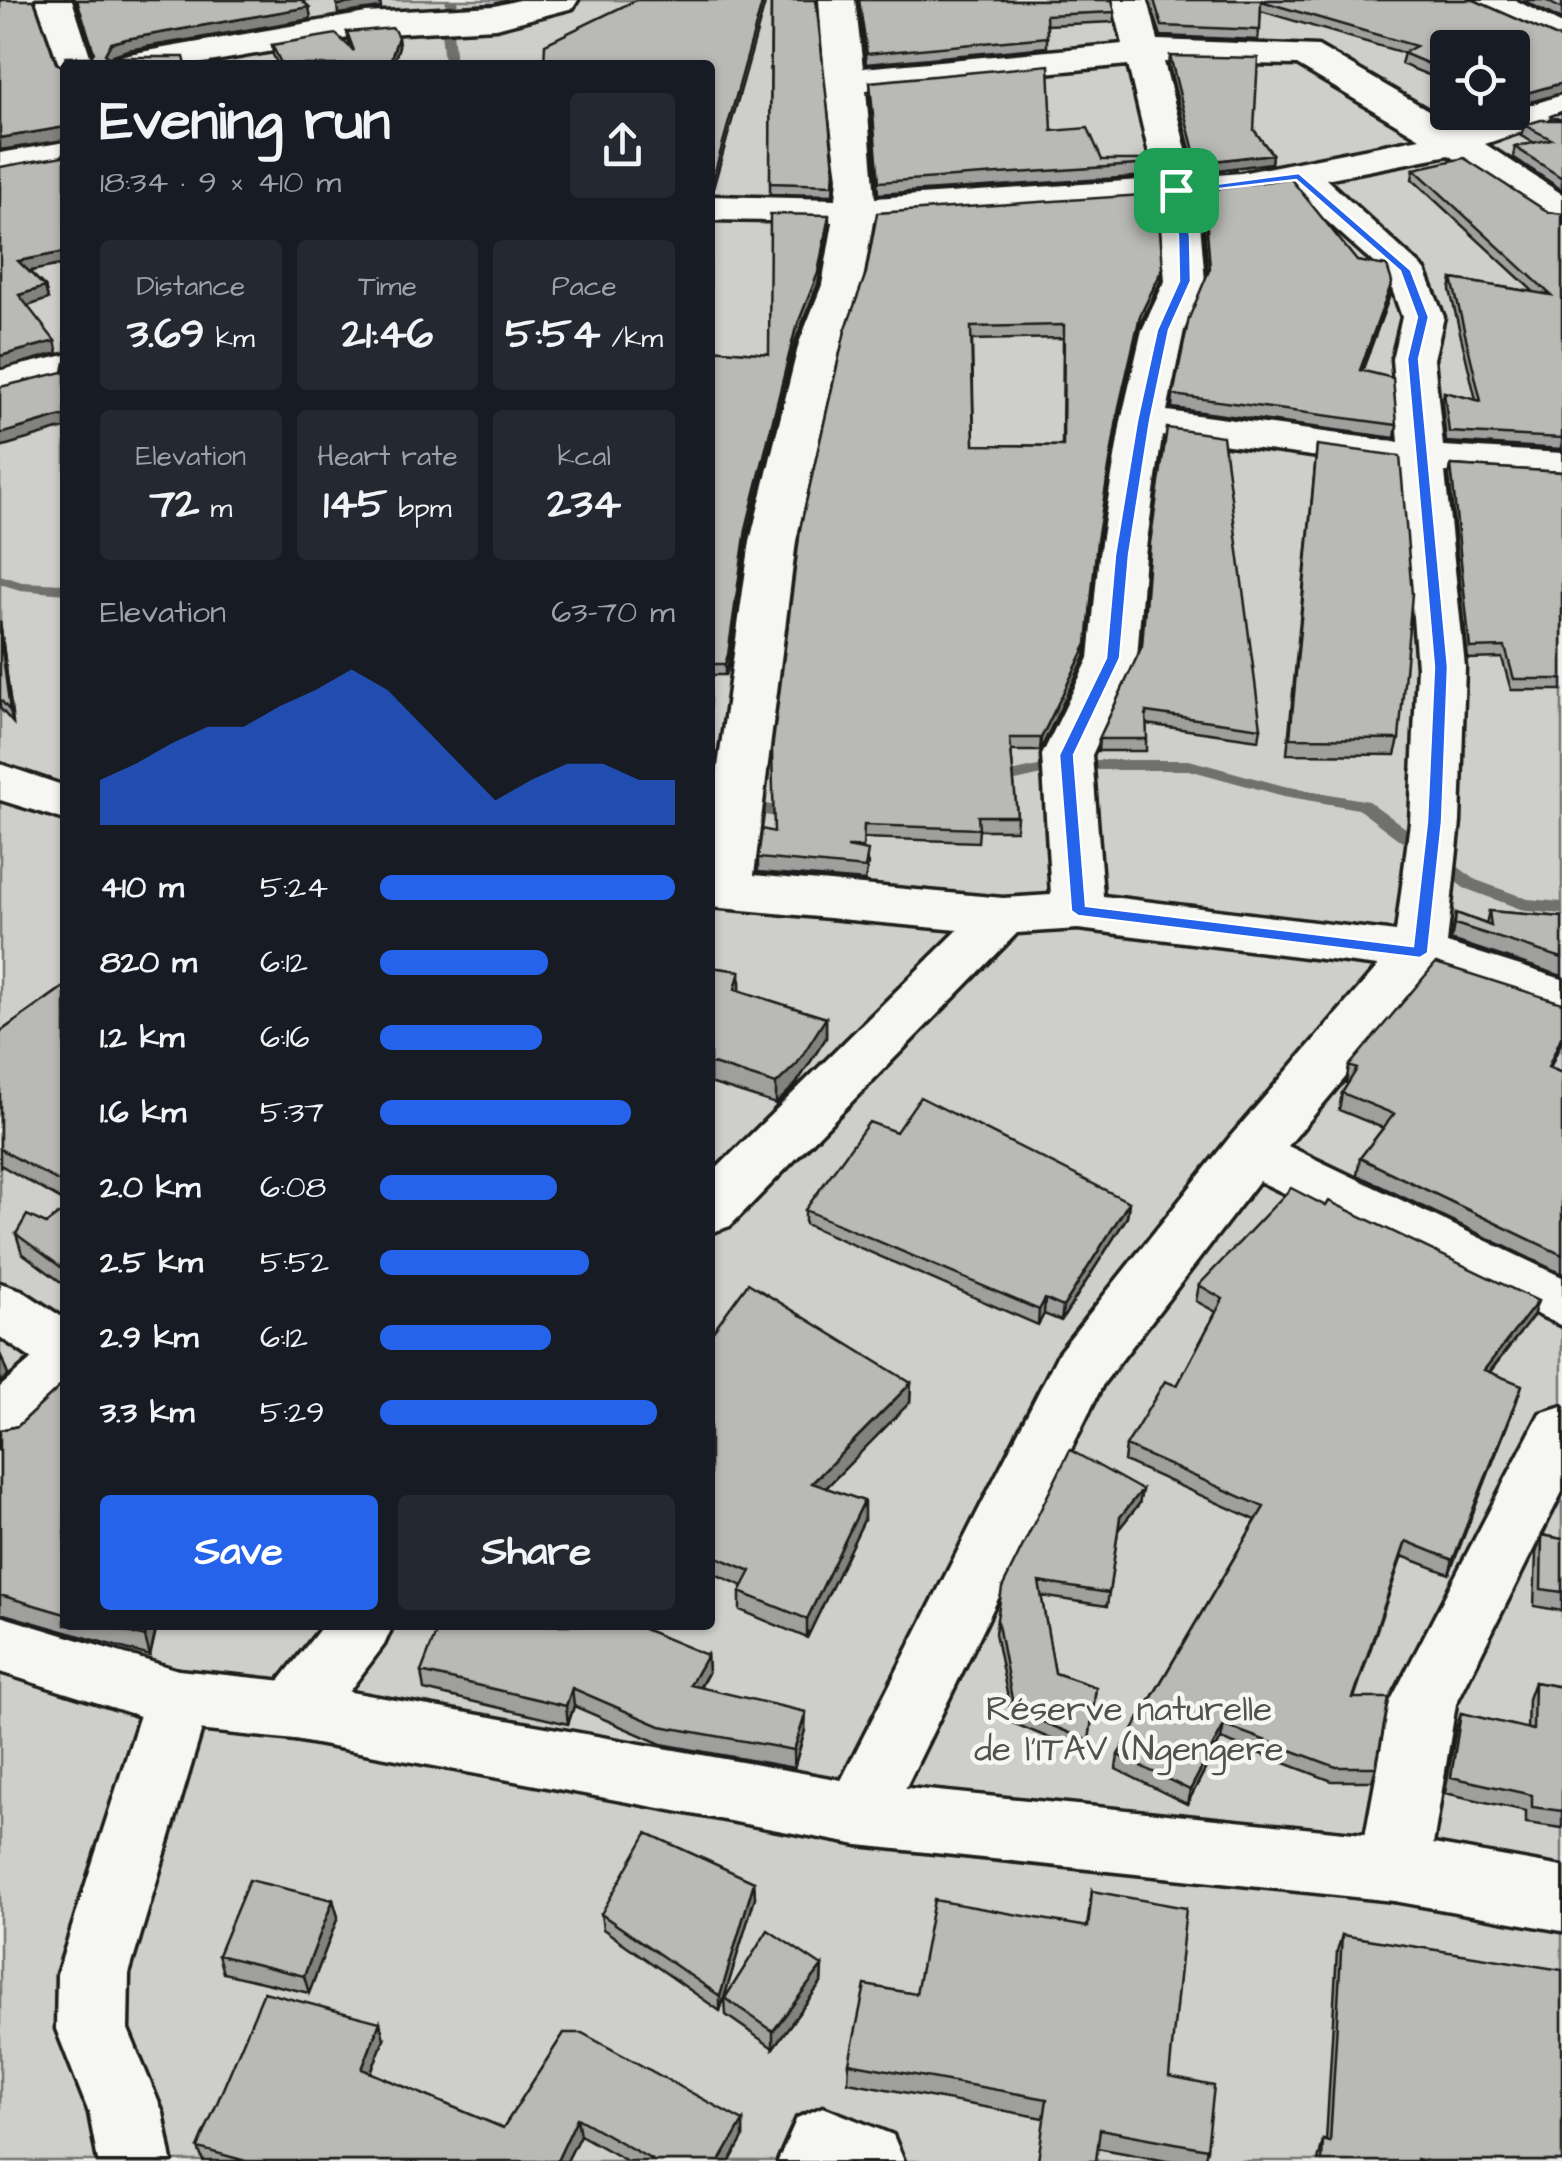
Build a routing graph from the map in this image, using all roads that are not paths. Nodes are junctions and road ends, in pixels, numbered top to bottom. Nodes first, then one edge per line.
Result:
1 (54, 0) edge
2 (560, 0) edge
3 (837, 0) edge
4 (1130, 0) edge
5 (1488, 0) edge
6 (1562, 38) edge
7 (1142, 52) junction
8 (72, 60) edge
9 (157, 60) edge
10 (844, 81) junction
11 (1562, 106) edge
12 (1456, 142) junction
13 (60, 153) edge
14 (0, 165) edge
15 (1299, 176) junction
16 (1176, 190) junction
17 (715, 208) edge
18 (1562, 210) edge
19 (855, 211) junction
20 (60, 369) edge
21 (0, 383) edge
22 (1143, 421) junction
23 (1423, 458) junction
24 (1562, 466) edge
25 (0, 780) edge
26 (60, 803) edge
27 (718, 890) edge
28 (1078, 911) junction
29 (1004, 916) junction
30 (1420, 953) junction
31 (1562, 998) edge
32 (1250, 1152) junction
33 (715, 1207) edge
34 (1562, 1304) edge
35 (0, 1306) edge
36 (60, 1347) edge
37 (60, 1370) edge
38 (0, 1424) edge
39 (1562, 1431) edge
40 (357, 1630) edge
41 (0, 1644) edge
42 (178, 1699) junction
43 (295, 1711) junction
44 (858, 1814) junction
45 (1394, 1870) junction
46 (1562, 1898) edge
47 (135, 2161) edge
48 (815, 2161) edge
49 (867, 2161) edge

1 - 8 street
2 - 9 street
3 - 10 street
4 - 7 street
5 - 6 street
7 - 10 street
7 - 12 street
7 - 16 street
10 - 19 street
11 - 12 street
12 - 15 street
12 - 18 street
13 - 14 street
15 - 16 street
15 - 23 street
16 - 19 street
16 - 22 street
17 - 19 street
19 - 27 street
20 - 21 street
22 - 23 street
22 - 28 street
23 - 24 street
23 - 30 street
25 - 26 street
27 - 29 street
28 - 29 street
28 - 30 street
29 - 33 street
30 - 31 street
30 - 32 street
32 - 34 street
32 - 44 street
35 - 36 street
37 - 38 street
39 - 45 street
40 - 43 street
41 - 42 street
42 - 43 street
42 - 47 street
43 - 44 street
44 - 45 street
45 - 46 street
48 - 49 street

